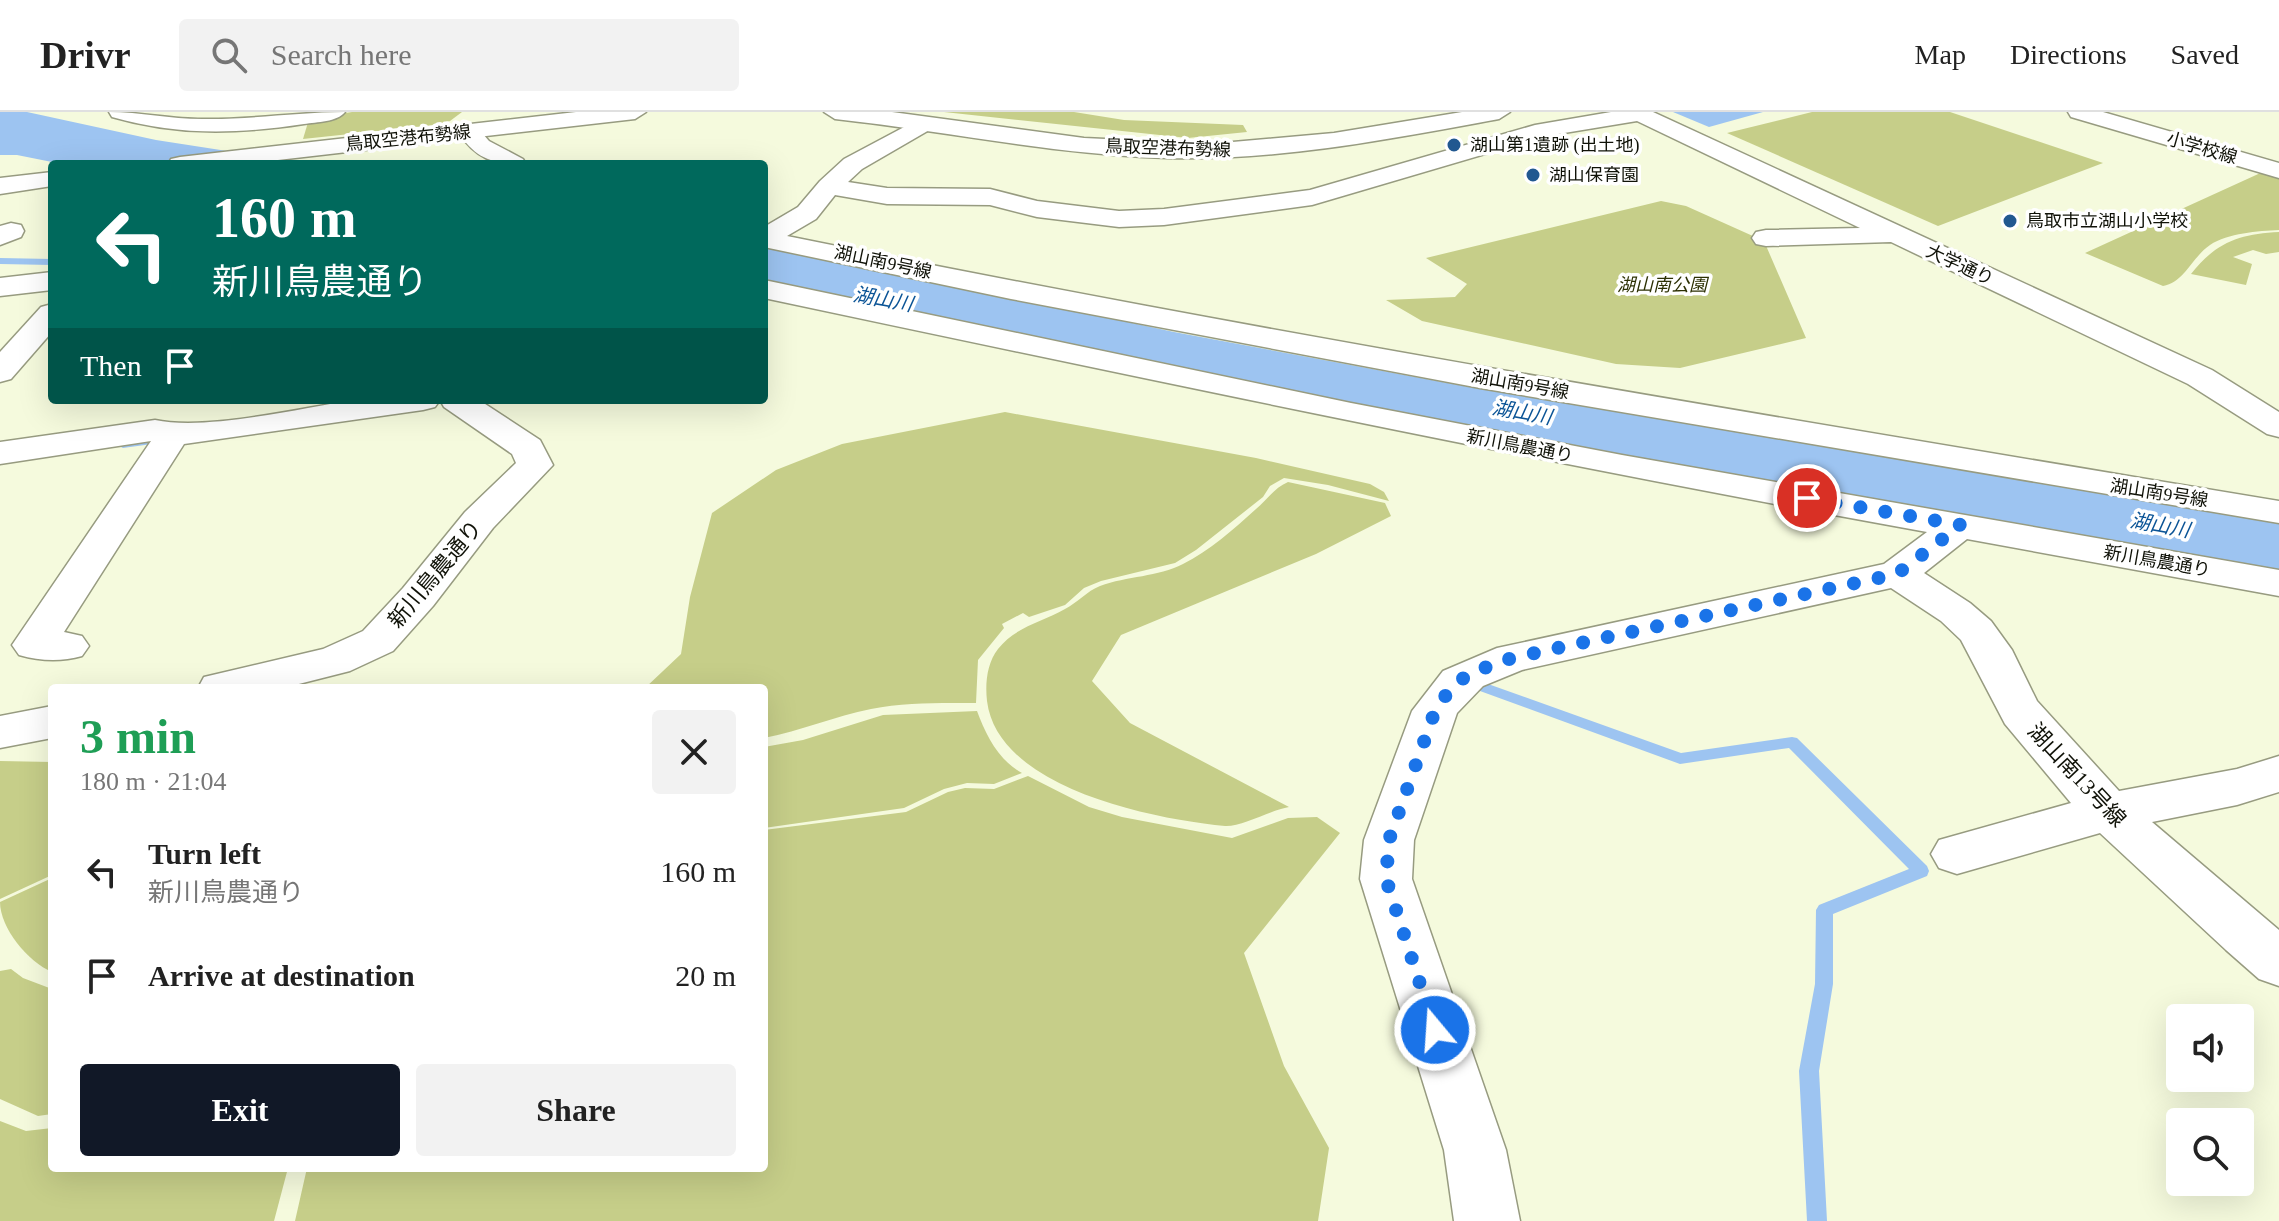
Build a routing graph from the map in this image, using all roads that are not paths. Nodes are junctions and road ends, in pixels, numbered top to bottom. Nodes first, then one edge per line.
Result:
1 (120, 112) edge
2 (334, 112) edge
3 (635, 112) edge
4 (835, 112) edge
5 (1499, 112) edge
6 (2079, 112) edge
7 (1638, 113) edge
8 (484, 124) edge
9 (923, 124) junction
10 (214, 160) edge
11 (507, 160) edge
12 (2279, 171) edge
13 (48, 180) edge
14 (0, 186) edge
15 (829, 186) junction
16 (1895, 235) junction
17 (768, 236) edge
18 (1766, 238) dead end
19 (768, 239) edge
20 (48, 281) edge
21 (0, 287) edge
22 (768, 290) edge
23 (48, 318) edge
24 (0, 372) edge
25 (396, 404) edge
26 (462, 404) edge
27 (2279, 427) edge
28 (173, 434) junction
29 (0, 453) edge
30 (2279, 512) edge
31 (1961, 525) junction
32 (1897, 574) junction
33 (2279, 583) edge
34 (67, 646) dead end
35 (237, 684) edge
36 (48, 723) edge
37 (0, 732) edge
38 (2279, 774) edge
39 (2108, 812) junction
40 (1957, 854) dead end
41 (2279, 962) edge
42 (1487, 1221) edge

1 - 2 street
3 - 8 street, 鳥取空港布勢線
4 - 9 street, 鳥取空港布勢線
5 - 9 street, 鳥取空港布勢線
6 - 12 street, 小学校線
7 - 15 street
7 - 16 street, 大学通り
8 - 10 street, 鳥取空港布勢線
8 - 11 street
9 - 15 street
13 - 14 street
15 - 17 street
16 - 18 street
16 - 27 street, 大学通り
19 - 30 street, 湖山南9号線
20 - 21 street
22 - 31 street, 新川鳥農通り
23 - 24 street
25 - 28 street
26 - 35 street, 新川鳥農通り
28 - 29 street
28 - 34 street
31 - 32 street
31 - 33 street, 新川鳥農通り
32 - 39 street, 湖山南13号線
32 - 42 street
36 - 37 street
38 - 39 street
39 - 40 street
39 - 41 street, 湖山南13号線

